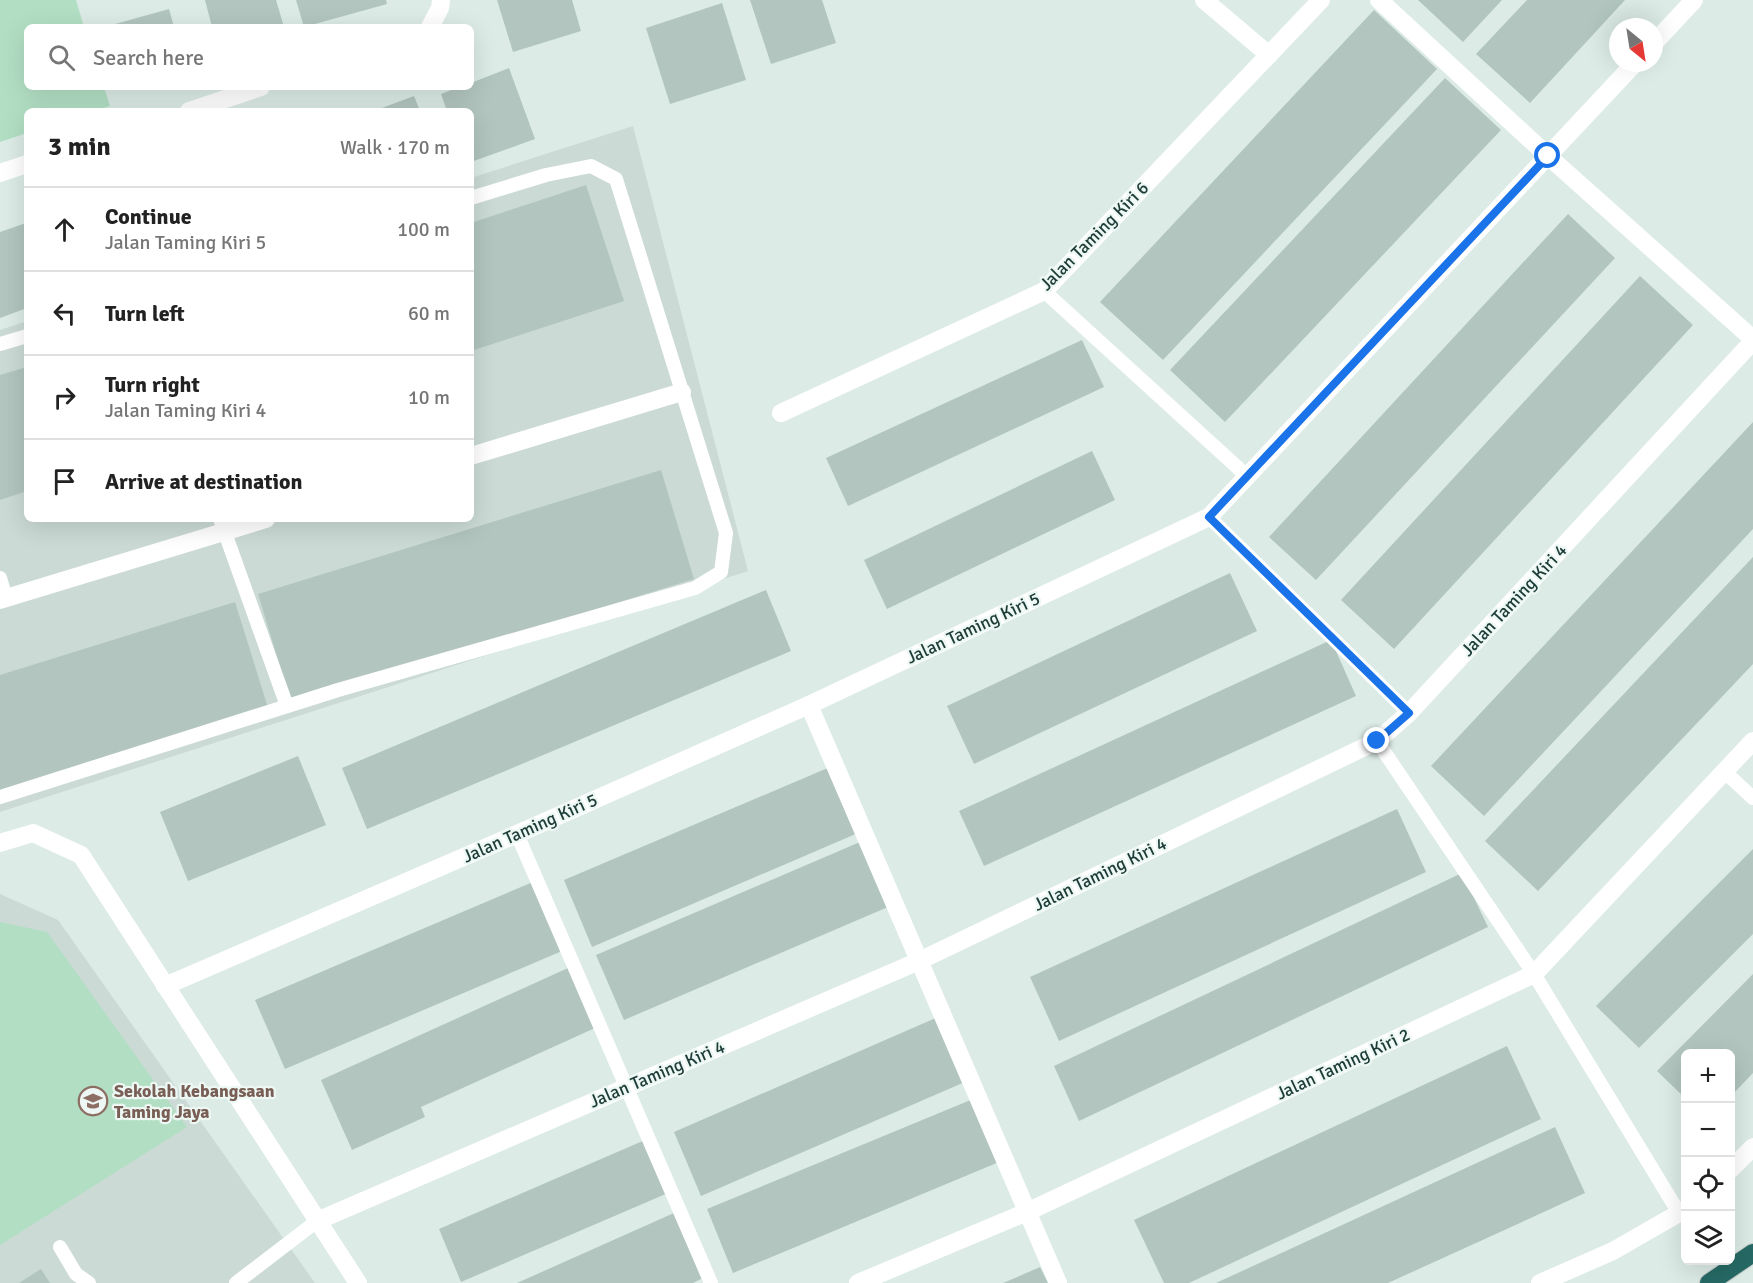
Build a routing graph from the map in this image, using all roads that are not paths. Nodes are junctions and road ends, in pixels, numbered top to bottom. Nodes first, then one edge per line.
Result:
1 (1204, 0) edge
2 (1321, 0) edge
3 (1379, 0) edge
4 (1694, 0) edge
5 (440, 4) edge
6 (431, 24) edge
7 (1663, 33) edge
8 (1269, 55) junction
9 (1627, 72) edge
10 (252, 90) edge
11 (198, 108) edge
12 (1548, 156) junction
13 (24, 165) edge
14 (0, 173) edge
15 (474, 197) edge
16 (1044, 291) junction
17 (24, 337) edge
18 (1753, 340) edge
19 (0, 344) edge
20 (682, 392) junction
21 (781, 413) dead end
22 (474, 455) edge
23 (1248, 477) junction
24 (1209, 517) junction
25 (244, 522) edge
26 (222, 525) edge
27 (0, 578) edge
28 (3, 599) edge
29 (809, 705) junction
30 (287, 706) junction
31 (1409, 713) junction
32 (1377, 741) junction
33 (1753, 741) edge
34 (1725, 772) junction
35 (0, 797) edge
36 (1753, 798) edge
37 (517, 834) junction
38 (0, 843) edge
39 (919, 961) junction
40 (1534, 974) junction
41 (165, 986) junction
42 (626, 1087) junction
43 (1753, 1147) edge
44 (1735, 1166) edge
45 (1681, 1209) edge
46 (1027, 1212) junction
47 (1681, 1212) edge
48 (317, 1221) junction
49 (60, 1247) dead end
50 (1753, 1253) edge
51 (89, 1283) edge
52 (236, 1283) edge
53 (358, 1283) edge
54 (711, 1283) edge
55 (858, 1283) edge
56 (1058, 1283) edge
57 (1540, 1283) edge
58 (1709, 1283) edge

1 - 8 street
2 - 8 street, Jalan Taming Kiri 6
3 - 12 street
4 - 7 street
5 - 6 street
8 - 16 street, Jalan Taming Kiri 6
9 - 12 street, Jalan Taming Kiri 5
10 - 11 street
12 - 18 street
12 - 23 street, Jalan Taming Kiri 5
13 - 14 street
15 - 20 lane
16 - 21 street, Jalan Taming Kiri 6
16 - 23 lane
17 - 19 lane
18 - 31 street, Jalan Taming Kiri 4
20 - 22 street
20 - 30 lane
23 - 24 street, Jalan Taming Kiri 5
24 - 29 street, Jalan Taming Kiri 5
24 - 31 lane
25 - 26 street
26 - 28 street
26 - 30 lane
27 - 28 lane
29 - 37 street, Jalan Taming Kiri 5
29 - 39 street
30 - 35 lane
31 - 32 street, Jalan Taming Kiri 4
32 - 39 street, Jalan Taming Kiri 4
32 - 40 lane
33 - 34 street, Jalan Taming Kiri 2
34 - 36 lane
34 - 40 street, Jalan Taming Kiri 2
37 - 41 street, Jalan Taming Kiri 5
37 - 42 lane
38 - 41 street
39 - 42 street, Jalan Taming Kiri 4
39 - 46 street
40 - 45 lane
40 - 46 street, Jalan Taming Kiri 2
41 - 48 street
42 - 48 street, Jalan Taming Kiri 4
42 - 54 lane
43 - 44 street
46 - 55 street, Jalan Taming Kiri 2
46 - 56 street
47 - 57 street
48 - 52 lane
48 - 53 street
49 - 51 lane
50 - 58 highway

